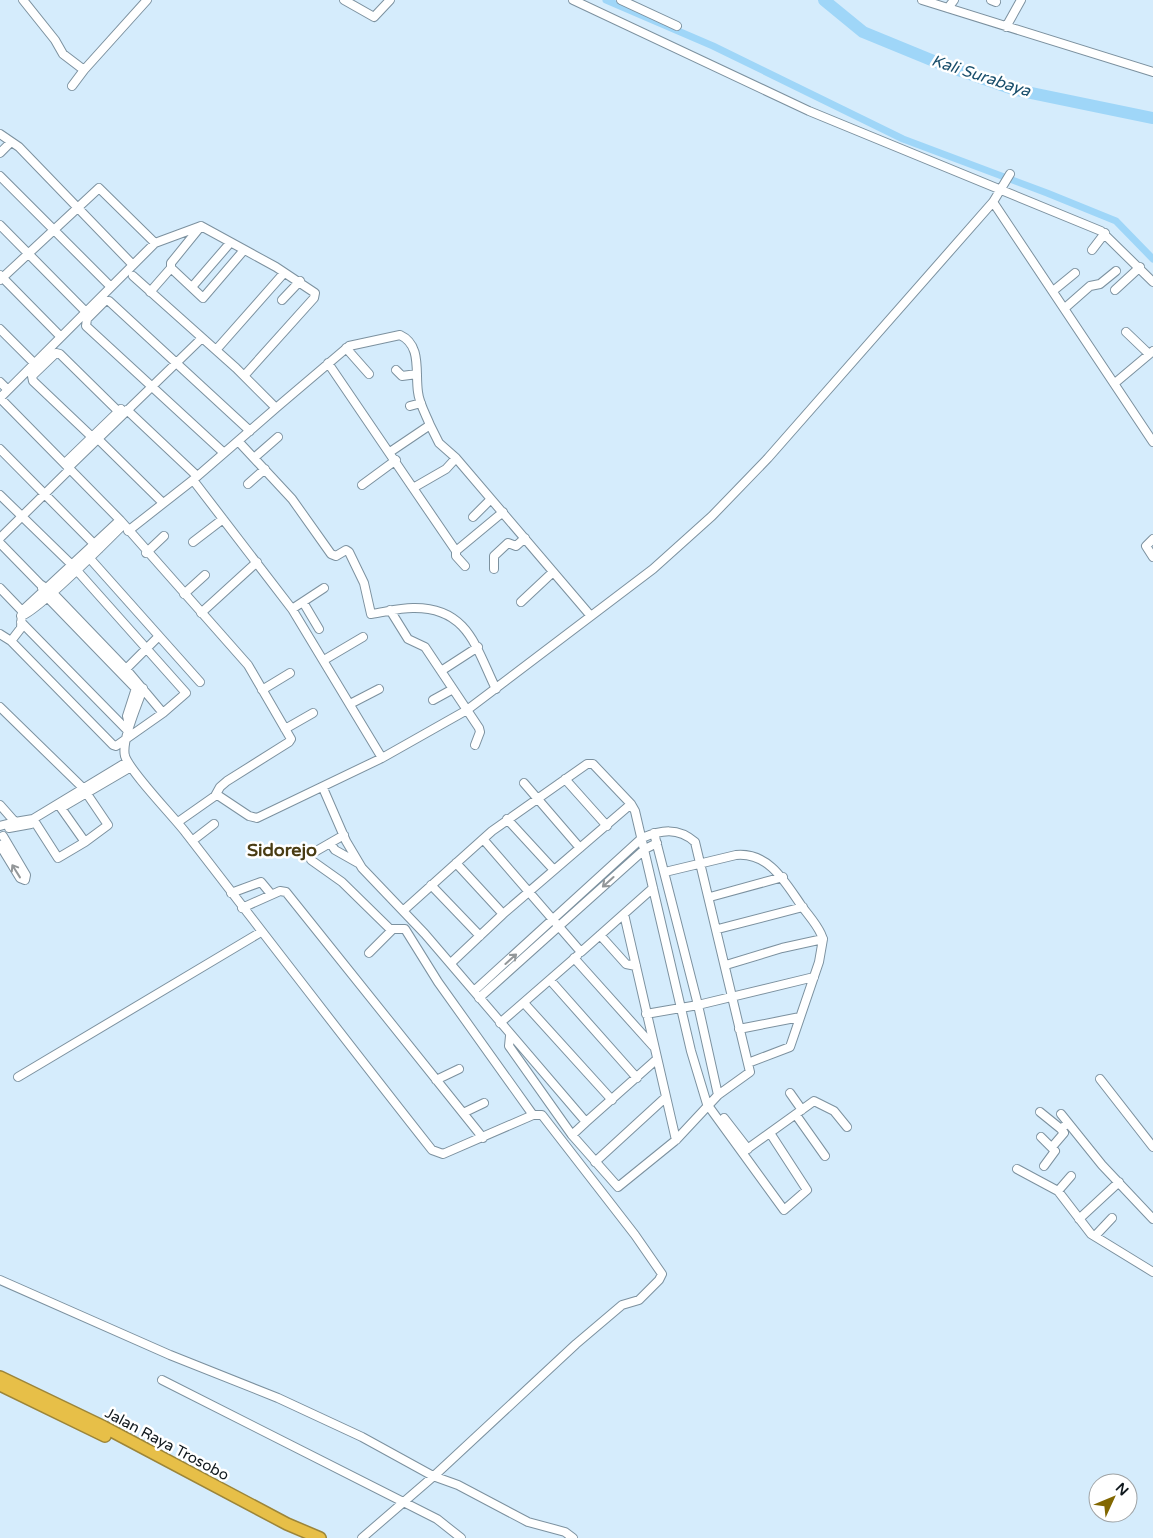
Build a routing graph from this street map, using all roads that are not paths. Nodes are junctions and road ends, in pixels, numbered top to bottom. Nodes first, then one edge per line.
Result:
1 (23, 0) edge
2 (147, 0) edge
3 (344, 0) edge
4 (390, 0) edge
5 (573, 0) edge
6 (621, 0) edge
7 (922, 0) edge
8 (954, 0) edge
9 (1021, 0) edge
10 (585, 2) edge
11 (935, 2) edge
12 (948, 8) junction
13 (677, 26) dead end
14 (1006, 27) junction
15 (84, 70) junction
16 (1153, 72) edge
17 (72, 86) dead end
18 (0, 134) edge
19 (10, 143) junction
20 (0, 153) edge
21 (0, 176) edge
22 (1009, 176) dead end
23 (1003, 189) junction
24 (993, 202) junction
25 (78, 208) junction
26 (0, 225) edge
27 (201, 226) junction
28 (54, 229) junction
29 (1105, 233) junction
30 (173, 236) junction
31 (155, 243) junction
32 (230, 243) junction
33 (244, 250) junction
34 (1092, 250) dead end
35 (180, 252) junction
36 (29, 253) junction
37 (133, 265) junction
38 (171, 268) junction
39 (1140, 268) junction
40 (1116, 270) dead end
41 (284, 273) junction
42 (1074, 273) dead end
43 (133, 276) dead end
44 (1, 277) edge
45 (300, 281) junction
46 (1153, 282) edge
47 (111, 287) junction
48 (192, 287) junction
49 (1115, 290) dead end
50 (1053, 291) junction
51 (150, 292) junction
52 (282, 300) dead end
53 (1065, 308) junction
54 (86, 312) junction
55 (0, 329) edge
56 (1126, 332) dead end
57 (61, 337) junction
58 (200, 337) junction
59 (346, 348) junction
60 (216, 350) junction
61 (1151, 353) edge
62 (176, 361) junction
63 (34, 363) junction
64 (328, 363) junction
65 (396, 370) dead end
66 (369, 374) dead end
67 (416, 374) junction
68 (244, 376) junction
69 (0, 382) edge
70 (1115, 383) junction
71 (150, 384) junction
72 (8, 390) junction
73 (0, 398) edge
74 (421, 403) junction
75 (410, 406) dead end
76 (276, 408) junction
77 (123, 412) junction
78 (430, 425) junction
79 (250, 431) junction
80 (278, 437) dead end
81 (95, 438) junction
82 (238, 441) junction
83 (1153, 442) edge
84 (0, 449) edge
85 (390, 452) junction
86 (224, 453) junction
87 (455, 457) junction
88 (254, 458) junction
89 (396, 460) junction
90 (68, 466) junction
91 (265, 470) junction
92 (195, 478) junction
93 (248, 484) dead end
94 (362, 485) dead end
95 (412, 487) junction
96 (44, 494) junction
97 (0, 495) edge
98 (491, 499) junction
99 (163, 503) junction
100 (503, 512) junction
101 (22, 516) junction
102 (473, 517) dead end
103 (223, 519) junction
104 (124, 525) junction
105 (164, 536) dead end
106 (0, 538) edge
107 (525, 538) junction
108 (1153, 539) edge
109 (194, 542) dead end
110 (0, 543) edge
111 (97, 547) junction
112 (456, 551) junction
113 (146, 553) junction
114 (87, 556) junction
115 (1153, 557) edge
116 (257, 562) junction
117 (465, 566) dead end
118 (74, 568) junction
119 (494, 569) dead end
120 (553, 572) junction
121 (205, 575) dead end
122 (0, 588) edge
123 (324, 588) dead end
124 (46, 591) junction
125 (184, 594) junction
126 (304, 602) junction
127 (521, 602) dead end
128 (292, 609) junction
129 (390, 610) junction
130 (201, 613) junction
131 (590, 615) junction
132 (23, 616) junction
133 (319, 629) dead end
134 (0, 634) edge
135 (158, 637) junction
136 (363, 637) dead end
137 (11, 641) junction
138 (478, 647) junction
139 (146, 649) junction
140 (324, 660) junction
141 (117, 663) junction
142 (126, 669) junction
143 (441, 671) junction
144 (290, 673) dead end
145 (200, 682) dead end
146 (139, 688) junction
147 (498, 688) junction
148 (379, 689) dead end
149 (453, 689) junction
150 (262, 690) junction
151 (433, 700) dead end
152 (350, 704) junction
153 (0, 707) edge
154 (467, 710) junction
155 (163, 713) junction
156 (313, 713) dead end
157 (285, 729) junction
158 (128, 731) junction
159 (476, 745) dead end
160 (127, 758) junction
161 (382, 758) junction
162 (565, 778) junction
163 (524, 783) dead end
164 (323, 788) junction
165 (84, 790) junction
166 (215, 796) junction
167 (537, 798) junction
168 (631, 804) junction
169 (0, 805) edge
170 (61, 808) junction
171 (507, 819) junction
172 (34, 821) junction
173 (178, 822) junction
174 (11, 824) junction
175 (214, 824) dead end
176 (0, 826) edge
177 (607, 826) junction
178 (654, 833) junction
179 (344, 835) junction
180 (642, 838) junction
181 (483, 839) junction
182 (1, 840) edge
183 (192, 841) junction
184 (85, 842) junction
185 (330, 843) junction
186 (657, 844) junction
187 (580, 848) junction
188 (645, 849) junction
189 (359, 863) junction
190 (456, 863) junction
191 (701, 865) junction
192 (554, 870) junction
193 (665, 872) junction
194 (783, 877) junction
195 (431, 885) junction
196 (653, 888) junction
197 (529, 892) junction
198 (231, 893) junction
199 (271, 894) junction
200 (710, 897) junction
201 (803, 907) junction
202 (242, 908) junction
203 (404, 910) junction
204 (503, 914) junction
205 (624, 914) junction
206 (415, 922) junction
207 (555, 924) junction
208 (405, 928) junction
209 (392, 930) junction
210 (718, 930) junction
211 (261, 932) junction
212 (600, 935) junction
213 (480, 936) junction
214 (823, 939) junction
215 (581, 952) junction
216 (369, 953) dead end
217 (574, 958) junction
218 (451, 964) junction
219 (726, 965) junction
220 (636, 966) junction
221 (814, 976) junction
222 (550, 980) junction
223 (477, 994) junction
224 (732, 997) junction
225 (524, 1003) junction
226 (698, 1005) junction
227 (683, 1008) junction
228 (646, 1014) junction
229 (800, 1017) junction
230 (500, 1023) junction
231 (739, 1029) junction
232 (510, 1036) junction
233 (654, 1047) junction
234 (658, 1059) junction
235 (748, 1063) junction
236 (459, 1069) dead end
237 (18, 1077) dead end
238 (637, 1078) junction
239 (1100, 1079) dead end
240 (436, 1080) junction
241 (790, 1092) dead end
242 (666, 1097) junction
243 (612, 1100) junction
244 (712, 1100) junction
245 (484, 1103) dead end
246 (799, 1112) junction
247 (1040, 1112) dead end
248 (463, 1113) junction
249 (1061, 1114) dead end
250 (532, 1116) junction
251 (586, 1122) junction
252 (1068, 1123) junction
253 (847, 1128) dead end
254 (1061, 1129) junction
255 (770, 1133) junction
256 (572, 1135) junction
257 (1041, 1137) dead end
258 (483, 1138) junction
259 (676, 1140) junction
260 (1052, 1147) junction
261 (1153, 1147) edge
262 (746, 1151) junction
263 (826, 1156) dead end
264 (594, 1162) junction
265 (1044, 1166) dead end
266 (1017, 1169) dead end
267 (1071, 1176) dead end
268 (1119, 1182) junction
269 (1058, 1191) junction
270 (1112, 1218) dead end
271 (1079, 1219) junction
272 (1153, 1219) edge
273 (1095, 1236) junction
274 (1153, 1272) edge
275 (0, 1280) edge
276 (0, 1377) edge
277 (162, 1380) dead end
278 (0, 1386) edge
279 (435, 1474) junction
280 (401, 1502) junction
281 (305, 1538) edge
282 (320, 1538) edge
283 (362, 1538) edge
284 (461, 1538) edge
285 (574, 1538) edge

1 - 15 street
2 - 15 street
3 - 4 street
5 - 10 street
6 - 13 street
7 - 11 street
8 - 12 street
9 - 14 street
10 - 23 street
11 - 12 street
12 - 14 street
14 - 16 street
15 - 17 street
18 - 19 street
19 - 20 street
19 - 25 street
21 - 28 street
22 - 23 street
23 - 24 street
23 - 29 street
24 - 50 street
24 - 131 street
25 - 28 street
25 - 31 street
25 - 37 street
26 - 36 street
27 - 30 street
27 - 32 street
27 - 35 street
28 - 36 street
28 - 47 street
29 - 34 street
29 - 39 street
30 - 31 street
30 - 35 street
31 - 37 street
32 - 33 street
32 - 48 street
33 - 41 street
33 - 48 street
35 - 38 street
36 - 44 street
36 - 54 street
37 - 47 street
38 - 48 street
38 - 51 street
39 - 46 street
39 - 49 street
40 - 53 street
41 - 45 street
41 - 60 street
42 - 50 street
43 - 51 street
44 - 57 street
45 - 52 street
45 - 68 street
47 - 54 street
50 - 53 street
51 - 58 street
53 - 70 street
54 - 57 street
55 - 63 street
56 - 61 street
57 - 63 street
58 - 60 street
58 - 62 street
59 - 64 street
59 - 66 street
59 - 67 street
60 - 68 street
61 - 70 street
62 - 71 street
62 - 71 street
62 - 79 street
63 - 72 street
64 - 76 street
64 - 85 street
65 - 67 street
67 - 74 street
68 - 76 street
69 - 72 street
70 - 83 street
71 - 77 street
71 - 86 street
72 - 73 street
73 - 90 street
74 - 75 street
74 - 78 street
76 - 79 street
77 - 81 street
77 - 81 street
77 - 92 street
78 - 85 street
78 - 87 street
79 - 82 street
80 - 88 street
81 - 90 street
81 - 99 street
82 - 86 street
82 - 88 street
84 - 96 street
85 - 89 street
86 - 92 street
87 - 95 street
87 - 98 street
88 - 91 street
89 - 94 street
89 - 95 street
90 - 96 street
90 - 104 street
91 - 93 street
91 - 129 street
92 - 99 street
92 - 103 street
95 - 112 street
96 - 101 street
96 - 111 street
97 - 101 street
98 - 100 street
98 - 102 street
99 - 104 street
100 - 107 street
100 - 112 street
101 - 106 street
101 - 118 street
103 - 109 street
103 - 116 street
104 - 111 street
104 - 113 street
105 - 113 street
107 - 119 street
107 - 120 street
108 - 115 street
110 - 124 street
111 - 114 street
112 - 117 street
113 - 125 street
114 - 118 street
114 - 135 street
116 - 128 street
116 - 130 street
118 - 124 street
118 - 139 street
120 - 127 street
120 - 131 street
121 - 125 street
122 - 132 street
123 - 126 street
124 - 132 street
124 - 141 street
125 - 130 street
126 - 128 street
126 - 133 street
128 - 140 street
129 - 138 street
129 - 143 street
130 - 150 street
131 - 147 street
132 - 137 street
132 - 158 street
134 - 137 street
135 - 139 street
135 - 145 street
136 - 140 street
137 - 158 street
138 - 143 street
138 - 147 street
139 - 142 street
139 - 155 street
140 - 152 street
141 - 142 street
141 - 146 street
142 - 146 street
143 - 149 street
144 - 150 street
146 - 155 street
146 - 158 street
147 - 154 street
148 - 152 street
149 - 151 street
149 - 154 street
150 - 157 street
152 - 161 street
153 - 165 street
154 - 159 street
154 - 161 street
155 - 158 street
156 - 157 street
157 - 166 street
158 - 160 street
160 - 165 street
160 - 173 street
161 - 164 street
162 - 167 street
162 - 168 street
162 - 177 street
163 - 167 street
164 - 166 street
164 - 179 street
165 - 170 street
165 - 172 street
165 - 184 street
166 - 173 street
167 - 171 street
167 - 187 street
168 - 177 street
168 - 180 street
169 - 174 street
170 - 172 street
170 - 184 street
171 - 181 street
171 - 192 street
172 - 174 street
172 - 184 street
173 - 183 street
174 - 176 street
174 - 182 street
175 - 183 street
177 - 187 street
178 - 180 street
178 - 186 street
178 - 191 street
179 - 185 street
179 - 189 street
180 - 188 street
180 - 207 street
181 - 190 street
181 - 197 street
182 -> 182 street
183 - 198 street
185 - 189 street
185 - 209 street
186 - 188 street
186 - 193 street
187 - 192 street
188 - 196 street
188 -> 207 street
189 - 203 street
190 - 195 street
190 - 204 street
191 - 193 street
191 - 194 street
191 - 200 street
192 - 197 street
193 - 226 street
194 - 200 street
194 - 201 street
195 - 203 street
195 - 213 street
196 - 205 street
196 - 227 street
197 - 204 street
197 - 207 street
198 - 199 street
198 - 202 street
199 - 202 street
199 - 240 street
200 - 210 street
201 - 210 street
201 - 214 street
202 - 211 street
203 - 206 street
204 - 213 street
205 - 212 street
205 - 220 street
206 - 208 street
206 - 218 street
207 - 215 street
207 - 223 street
208 - 209 street
208 - 250 street
209 - 216 street
210 - 219 street
211 - 237 street
211 - 258 street
212 - 215 street
212 - 220 street
213 - 218 street
214 - 219 street
214 - 221 street
215 - 217 street
217 - 222 street
217 - 233 street
218 - 223 street
219 - 224 street
220 - 228 street
221 - 224 street
221 - 229 street
222 - 225 street
222 - 238 street
223 - 230 street
224 - 226 street
224 - 231 street
225 - 230 street
225 - 243 street
226 - 227 street
226 - 244 street
227 - 228 street
227 - 244 street
228 - 233 street
229 - 231 street
229 - 235 street
230 - 232 street
231 - 235 street
232 - 251 street
232 - 256 street
233 - 234 street
234 - 238 street
234 - 242 street
235 - 244 street
236 - 240 street
238 - 243 street
239 - 261 street
240 - 248 street
241 - 246 street
242 - 259 street
242 - 264 street
243 - 251 street
244 - 259 street
244 - 262 street
245 - 248 street
246 - 253 street
246 - 255 street
246 - 263 street
247 - 254 street
248 - 258 street
249 - 252 street
250 - 258 street
250 - 279 street
251 - 256 street
252 - 254 street
252 - 268 street
254 - 260 street
255 - 262 street
255 - 262 street
256 - 264 street
257 - 260 street
259 - 264 street
260 - 265 street
266 - 269 street
267 - 269 street
268 - 271 street
268 - 272 street
269 - 271 street
270 - 273 street
271 - 273 street
273 - 274 street
275 - 279 street
276 - 282 highway, Jalan Raya Trosobo
277 - 280 street
278 - 281 highway, Jalan Raya Trosobo
279 - 280 street
279 - 285 street
280 - 283 street
280 - 284 street

